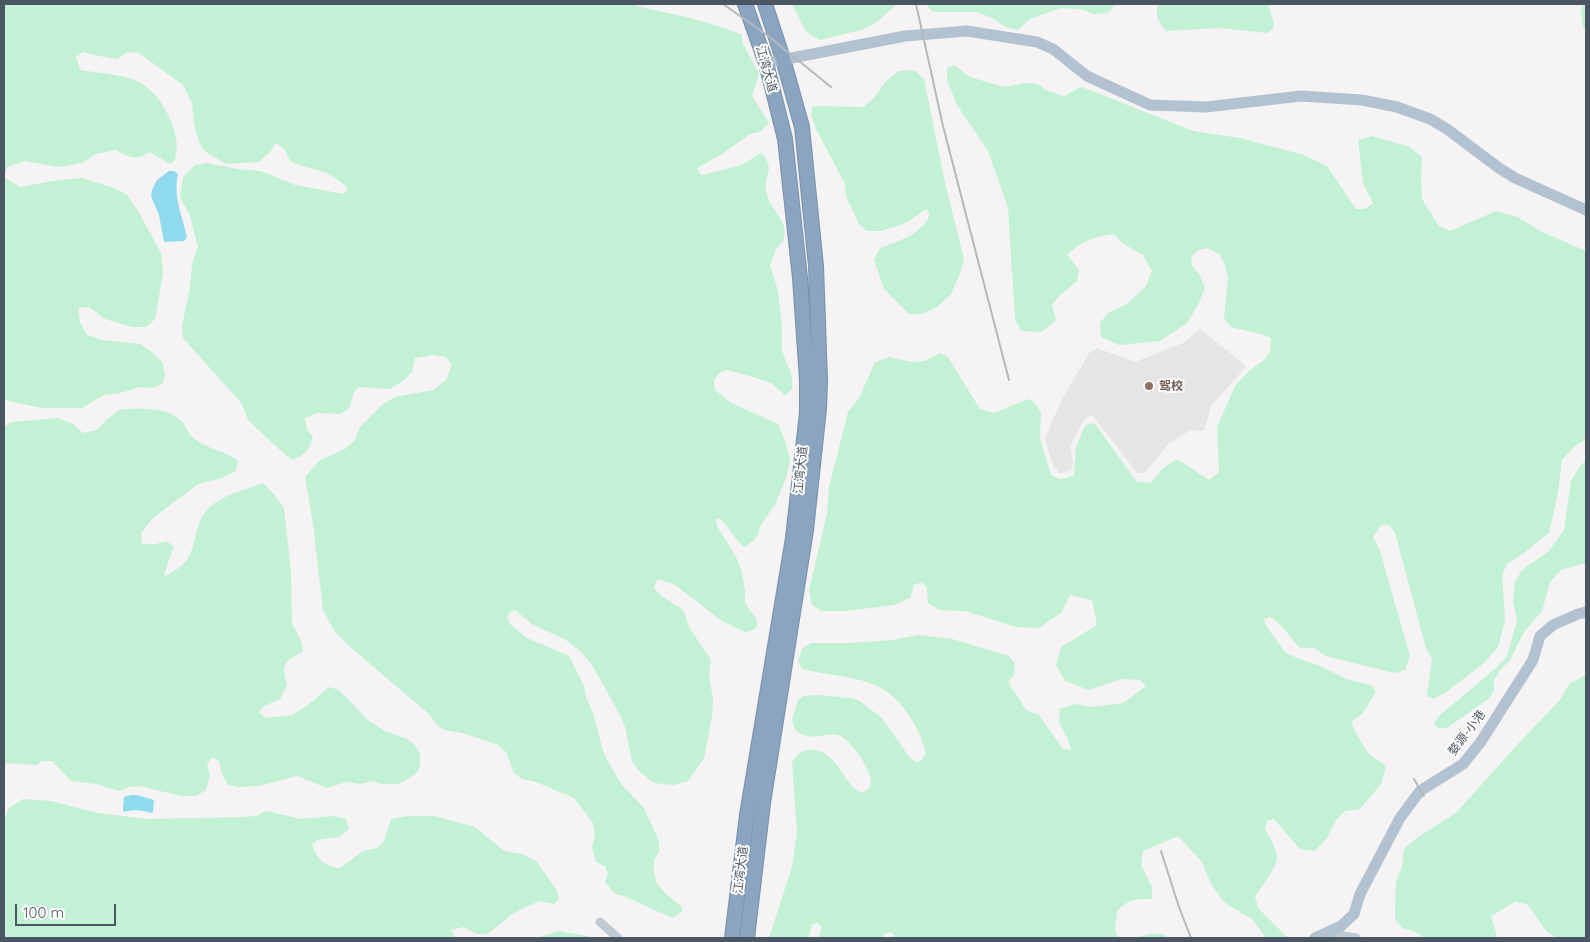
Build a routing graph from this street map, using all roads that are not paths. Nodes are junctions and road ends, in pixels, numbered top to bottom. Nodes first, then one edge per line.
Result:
1 (745, 4) edge
2 (765, 4) edge
3 (783, 59) junction
4 (766, 63) junction
5 (1586, 210) edge
6 (1586, 612) edge
7 (600, 922) dead end
8 (1326, 933) junction
9 (618, 938) edge
10 (732, 938) edge
11 (747, 938) edge
12 (1315, 938) edge
13 (1356, 938) edge

1 - 4 highway, 江湾大道
2 - 3 highway, 江湾大道
3 - 4 main road
3 - 5 main road
3 - 11 highway, 江湾大道
4 - 10 highway, 江湾大道
6 - 8 main road, 婺源-小港
7 - 9 street
8 - 12 main road, 婺源-小港
8 - 13 street

